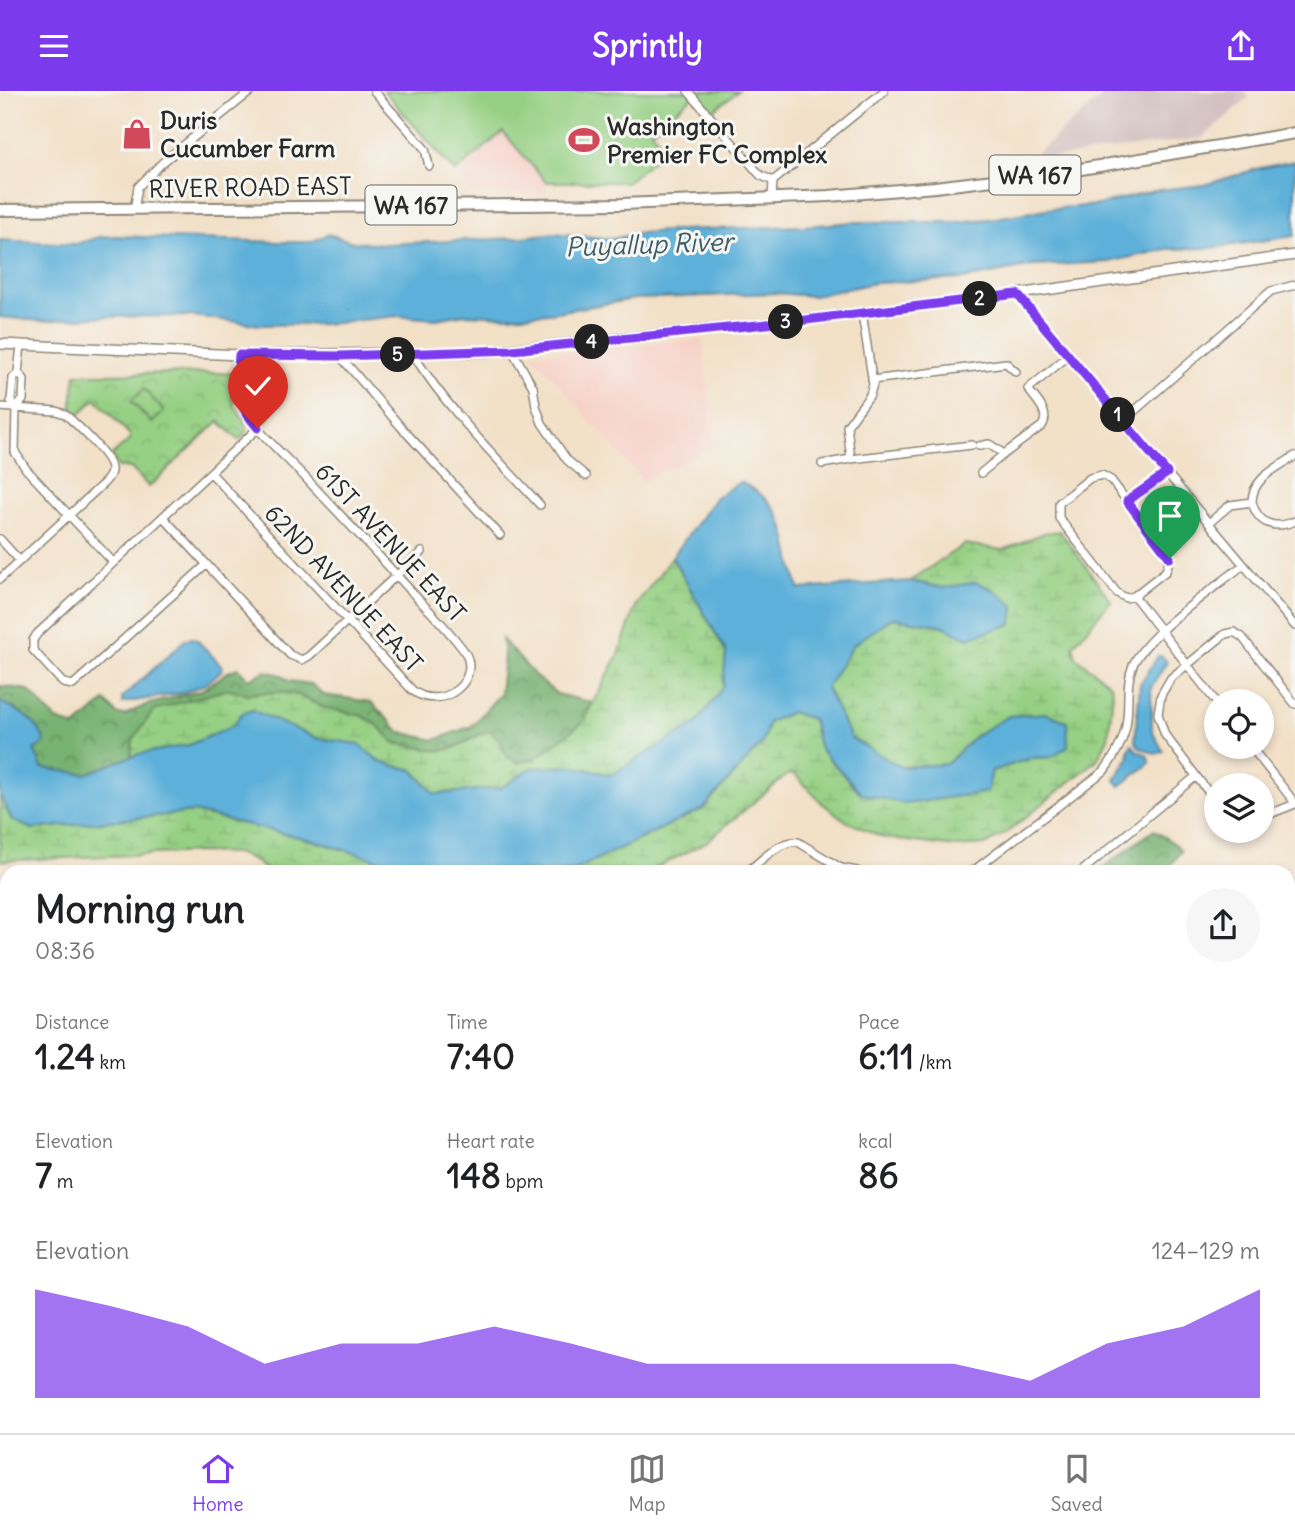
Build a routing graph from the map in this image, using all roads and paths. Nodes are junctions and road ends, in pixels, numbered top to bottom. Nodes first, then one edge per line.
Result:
1 (251, 91) edge
2 (374, 91) edge
3 (688, 91) edge
4 (884, 91) edge
5 (1295, 133) edge
6 (429, 166) dead end
7 (774, 181) junction
8 (772, 198) junction
9 (0, 210) edge
10 (134, 210) junction
11 (1295, 255) edge
12 (1295, 285) edge
13 (1017, 294) junction
14 (862, 313) junction
15 (0, 344) edge
16 (21, 345) junction
17 (512, 350) junction
18 (413, 354) junction
19 (239, 355) junction
20 (340, 356) junction
21 (1068, 356) junction
22 (1016, 372) dead end
23 (872, 380) junction
24 (1022, 381) dead end
25 (1028, 389) junction
26 (0, 407) edge
27 (16, 408) junction
28 (1123, 421) junction
29 (258, 428) junction
30 (1004, 454) junction
31 (1295, 456) edge
32 (851, 459) junction
33 (822, 464) dead end
34 (211, 473) junction
35 (981, 473) dead end
36 (1167, 473) junction
37 (586, 476) dead end
38 (1127, 501) junction
39 (1252, 502) junction
40 (540, 505) dead end
41 (69, 516) junction
42 (163, 517) junction
43 (1295, 521) edge
44 (1209, 523) junction
45 (500, 535) dead end
46 (0, 539) edge
47 (422, 552) dead end
48 (20, 561) junction
49 (113, 562) junction
50 (206, 565) junction
51 (1243, 565) junction
52 (397, 574) junction
53 (0, 579) edge
54 (1134, 596) junction
55 (346, 620) junction
56 (1295, 626) edge
57 (1160, 631) junction
58 (1188, 666) junction
59 (460, 687) joint
60 (1206, 689) edge
61 (1295, 704) edge
62 (1260, 759) edge
63 (1195, 777) junction
64 (1204, 788) edge
65 (1295, 804) edge
66 (1274, 812) edge
67 (756, 865) edge
68 (832, 865) edge
69 (981, 865) edge
70 (1089, 865) edge

1 - 10 street
2 - 6 street
3 - 7 street
4 - 7 street
5 - 8 main road, RIVER ROAD EAST / WA 167
7 - 8 street
8 - 10 main road, RIVER ROAD EAST / WA 167
9 - 10 main road, RIVER ROAD EAST / WA 167
11 - 13 street
12 - 28 street
13 - 14 street
13 - 21 street
14 - 17 street
14 - 23 street
15 - 16 street
16 - 19 street
16 - 27 street
17 - 18 street
17 - 37 street
18 - 20 street
18 - 40 street
19 - 20 street
19 - 29 street, 61ST AVENUE EAST
20 - 45 street
21 - 25 street
21 - 28 street
22 - 23 street
23 - 32 street
24 - 25 street
25 - 30 street
26 - 27 street
27 - 41 street
27 - 41 street
28 - 36 street
29 - 34 street
29 - 52 street, 61ST AVENUE EAST
30 - 32 street
30 - 35 street
31 - 39 street
32 - 33 street
34 - 42 street
34 - 55 street, 62ND AVENUE EAST
36 - 38 street
36 - 44 street
38 - 54 street
38 - 54 street
39 - 43 street
39 - 44 street
41 - 48 street
41 - 49 street
42 - 49 street
42 - 50 street
44 - 51 street
46 - 48 street
47 - 52 street
48 - 53 street
49 - 50 street
50 - 55 street
51 - 56 street
51 - 57 street
52 - 55 street
52 - 59 street, 61ST AVENUE EAST
54 - 57 street
55 - 59 street, 62ND AVENUE EAST
57 - 58 street
57 - 69 street
58 - 60 street
58 - 61 street
58 - 63 street
62 - 65 street
63 - 64 street
63 - 70 street
65 - 66 street
67 - 68 street

